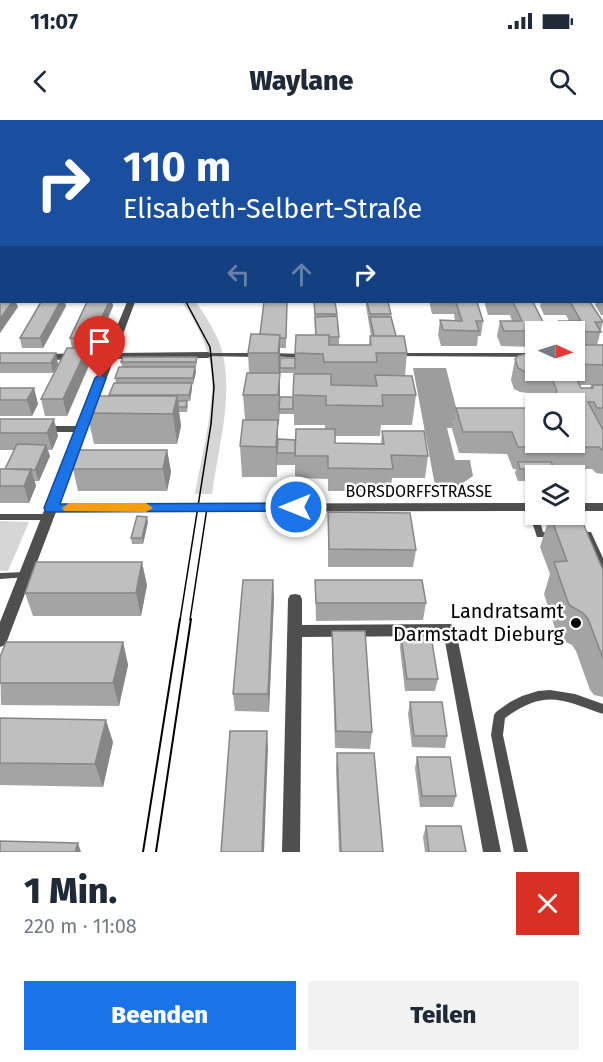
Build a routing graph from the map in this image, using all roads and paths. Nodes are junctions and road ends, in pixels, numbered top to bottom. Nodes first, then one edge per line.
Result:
1 (131, 303) edge
2 (208, 355) joint
3 (393, 355) edge
4 (525, 355) edge
5 (108, 356) junction
6 (314, 356) edge
7 (31, 357) edge
8 (33, 429) edge
9 (81, 429) junction
10 (525, 507) edge
11 (585, 507) edge
12 (603, 507) edge
13 (49, 513) junction
14 (0, 517) edge
15 (538, 525) edge
16 (603, 567) edge
17 (25, 575) junction
18 (0, 576) edge
19 (295, 599) dead end
20 (295, 631) junction
21 (0, 641) edge
22 (603, 709) edge
23 (291, 852) edge
24 (492, 852) edge
25 (521, 852) edge

1 - 5 street
2 - 5 street
2 - 6 lane
3 - 4 lane
5 - 7 street
5 - 9 street
8 - 9 street
9 - 13 street
10 - 13 street, BORSDORFFSTRASSE
11 - 12 street
13 - 14 lane
13 - 17 street
15 - 16 lane
17 - 18 lane
17 - 21 street
19 - 20 street
20 - 23 street
20 - 24 street
22 - 25 lane

